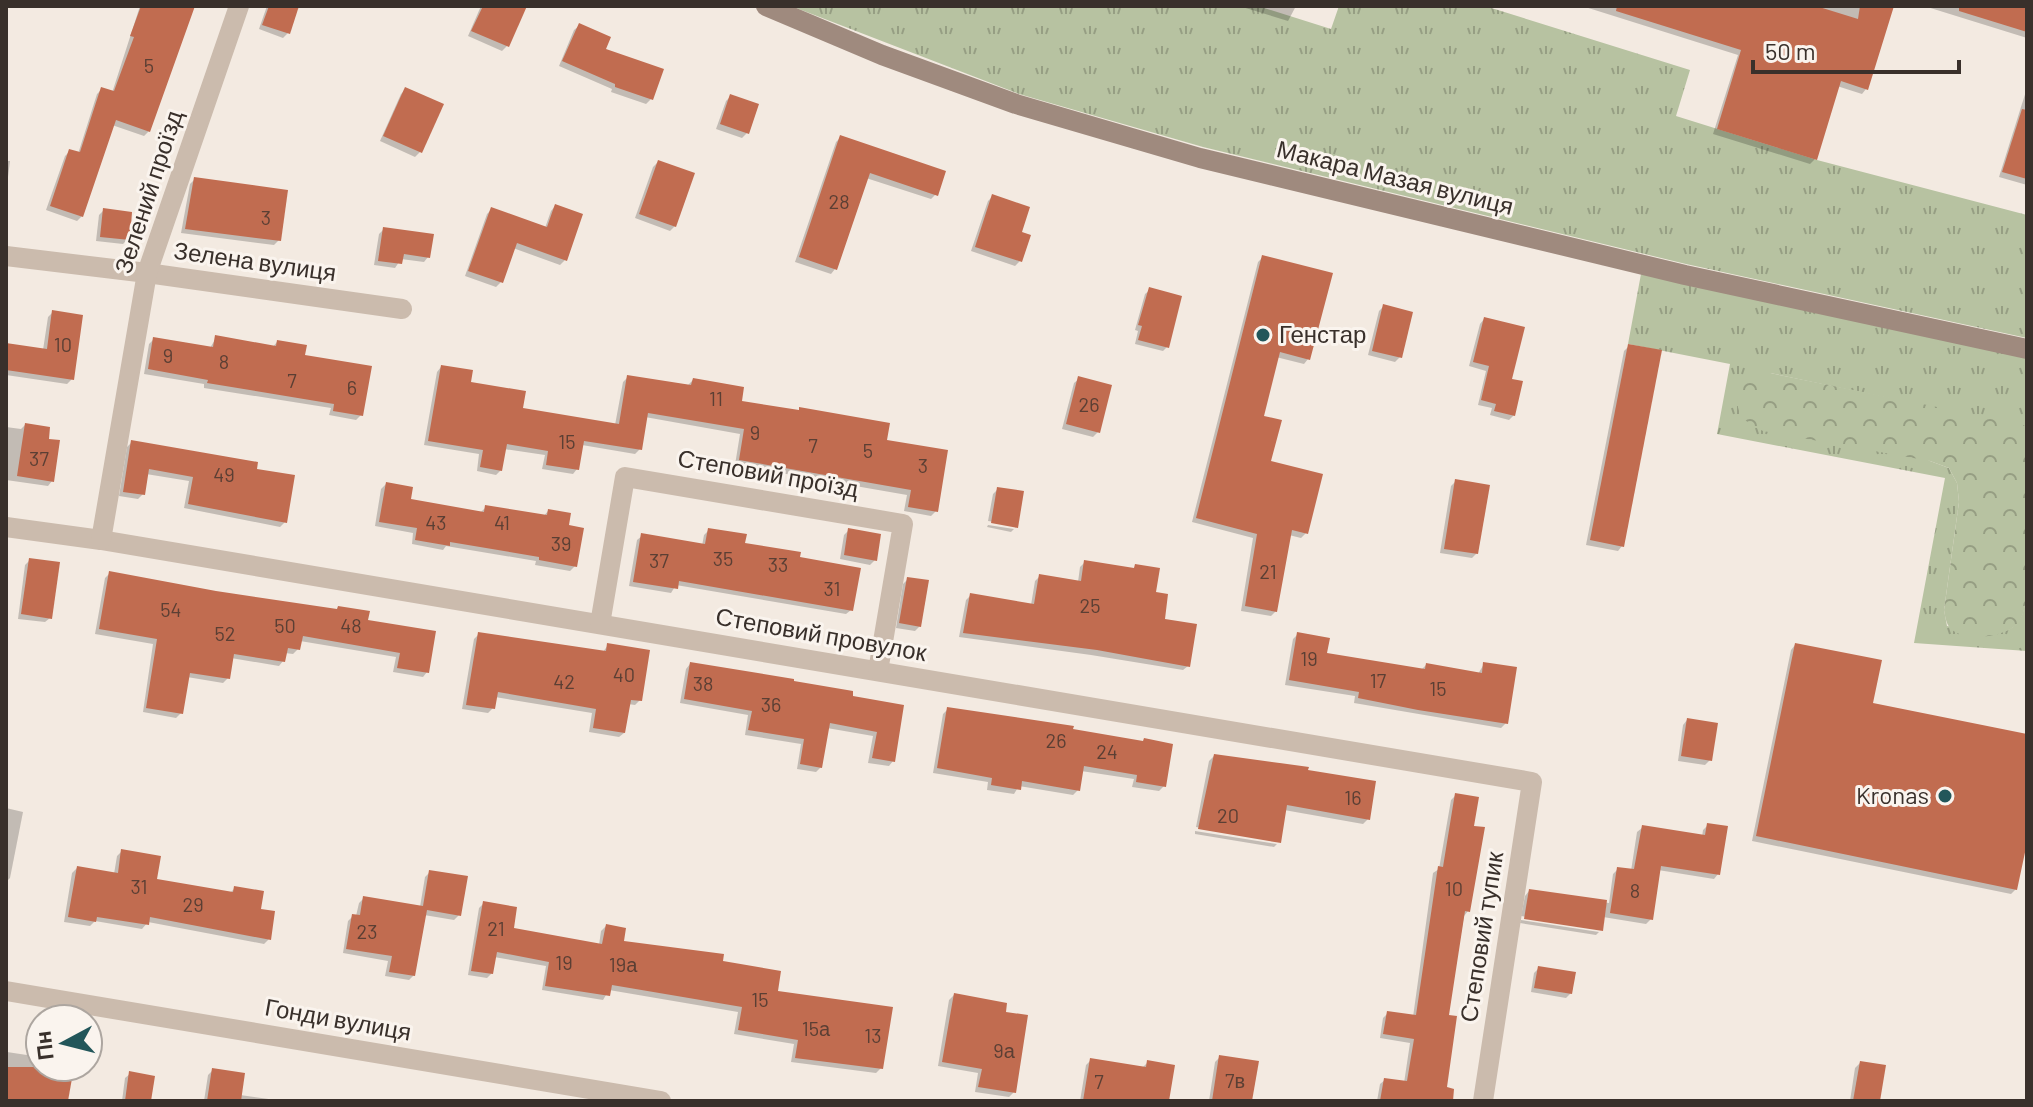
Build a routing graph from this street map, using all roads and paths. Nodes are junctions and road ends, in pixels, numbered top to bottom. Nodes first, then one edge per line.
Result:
1 (239, 6) edge
2 (766, 6) edge
3 (6, 256) edge
4 (147, 273) junction
5 (402, 309) dead end
6 (2027, 349) edge
7 (6, 527) edge
8 (101, 540) junction
9 (600, 624) junction
10 (878, 671) junction
11 (1532, 782) joint
12 (6, 991) edge
13 (661, 1101) edge
14 (1483, 1101) edge

1 - 4 street, Зелений проїзд
2 - 6 main road, Макара Мазая вулиця
3 - 4 street, Зелена вулиця
4 - 5 street, Зелена вулиця
4 - 8 street, Зелений проїзд
7 - 8 street, Степовий провулок
8 - 9 street, Степовий провулок
9 - 10 street, Степовий провулок
9 - 10 street, Степовий проїзд
10 - 11 street, Степовий провулок
11 - 14 street, Степовий тупик
12 - 13 street, Гонди вулиця

